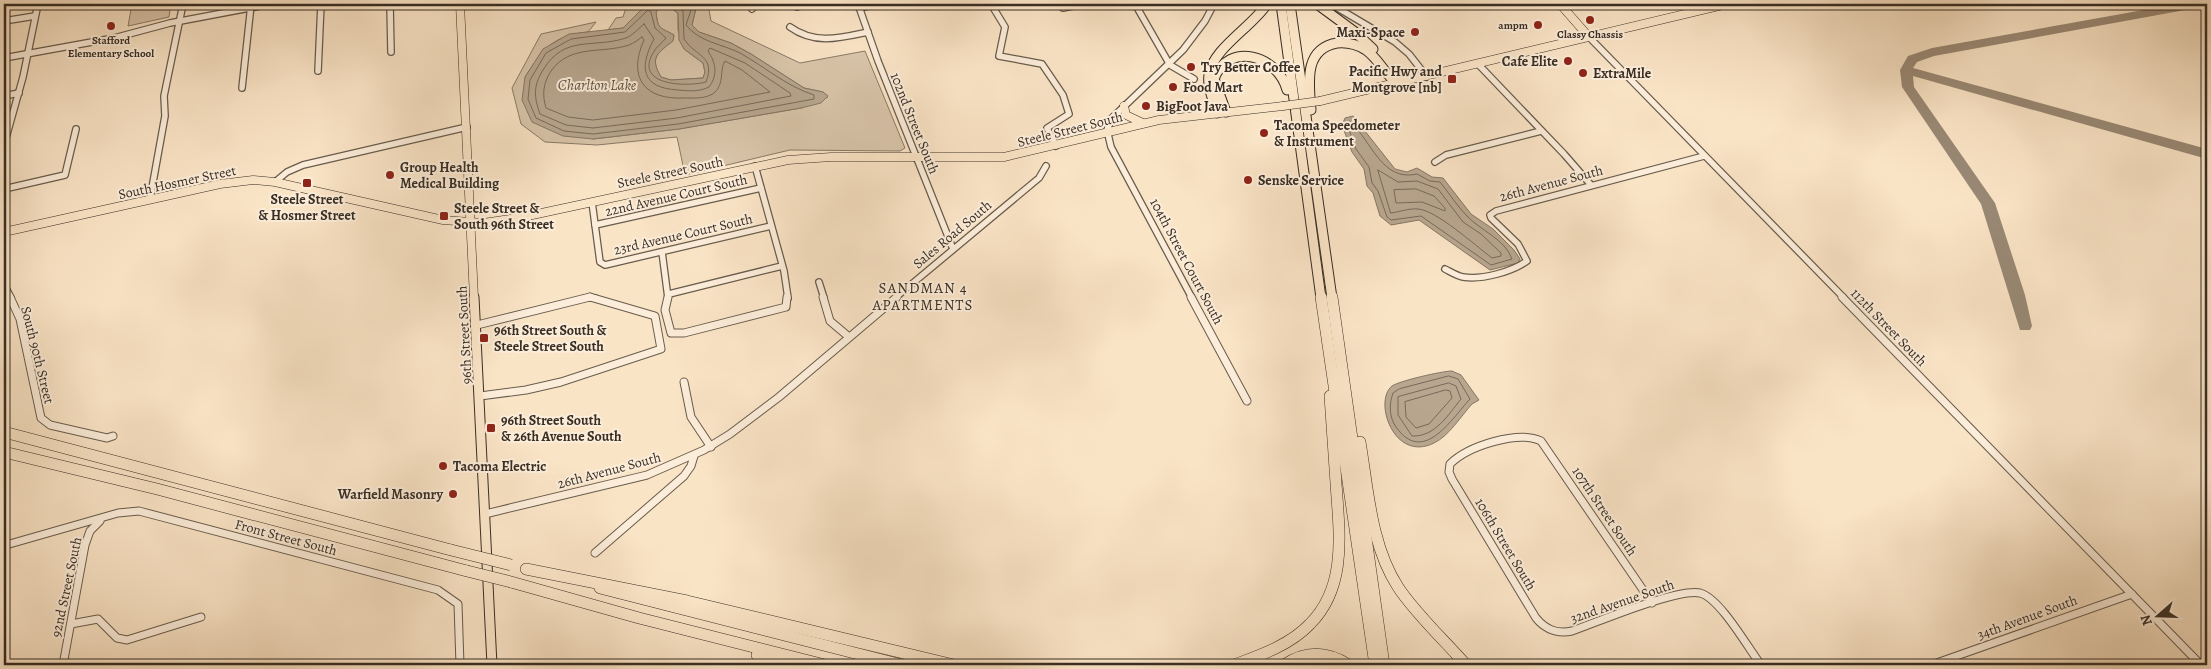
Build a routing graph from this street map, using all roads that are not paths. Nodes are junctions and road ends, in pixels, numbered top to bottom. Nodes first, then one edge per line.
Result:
1 (38, 4) edge
2 (183, 4) edge
3 (271, 4) edge
4 (321, 4) edge
5 (390, 4) edge
6 (460, 4) edge
7 (748, 4) edge
8 (878, 4) edge
9 (991, 4) edge
10 (1082, 4) edge
11 (1135, 4) edge
12 (1214, 4) edge
13 (1267, 4) edge
14 (1281, 4) edge
15 (1290, 4) edge
16 (1317, 4) edge
17 (1331, 4) edge
18 (1560, 4) edge
19 (1727, 4) edge
20 (251, 6) edge
21 (859, 6) edge
22 (1063, 8) dead end
23 (752, 9) dead end
24 (35, 16) junction
25 (4, 21) edge
26 (180, 22) junction
27 (790, 27) dead end
28 (868, 32) junction
29 (1589, 37) junction
30 (391, 52) dead end
31 (29, 53) junction
32 (4, 58) edge
33 (1478, 64) junction
34 (1170, 65) junction
35 (318, 71) dead end
36 (1427, 77) junction
37 (1194, 79) dead end
38 (1398, 84) junction
39 (242, 88) dead end
40 (19, 93) junction
41 (4, 96) edge
42 (1124, 106) junction
43 (1222, 112) junction
44 (1143, 123) junction
45 (467, 127) junction
46 (76, 129) dead end
47 (1106, 132) junction
48 (1541, 132) junction
49 (4, 145) edge
50 (1056, 146) junction
51 (1306, 152) junction
52 (1704, 156) junction
53 (918, 159) junction
54 (1434, 162) dead end
55 (755, 166) junction
56 (1046, 166) dead end
57 (275, 182) junction
58 (1591, 185) junction
59 (761, 188) junction
60 (4, 189) edge
61 (150, 199) junction
62 (592, 202) junction
63 (472, 223) junction
64 (596, 225) junction
65 (771, 226) junction
66 (4, 232) edge
67 (953, 249) junction
68 (662, 252) junction
69 (782, 266) junction
70 (1445, 269) dead end
71 (819, 282) dead end
72 (4, 284) edge
73 (669, 294) junction
74 (477, 325) junction
75 (849, 337) junction
76 (1336, 372) junction
77 (684, 382) dead end
78 (480, 396) junction
79 (1247, 401) dead end
80 (757, 416) joint
81 (4, 432) edge
82 (113, 436) dead end
83 (1533, 438) joint
84 (711, 447) junction
85 (4, 452) edge
86 (694, 456) junction
87 (485, 514) junction
88 (103, 518) junction
89 (5, 542) edge
90 (595, 553) dead end
91 (4, 558) edge
92 (526, 569) junction
93 (2132, 594) junction
94 (1652, 602) junction
95 (201, 617) dead end
96 (639, 618) junction
97 (71, 624) junction
98 (1551, 631) joint
99 (63, 665) edge
100 (460, 665) edge
101 (492, 665) edge
102 (792, 665) edge
103 (825, 665) edge
104 (902, 665) edge
105 (954, 665) edge
106 (1234, 665) edge
107 (1284, 665) edge
108 (1349, 665) edge
109 (1375, 665) edge
110 (1384, 665) edge
111 (1466, 665) edge
112 (1761, 665) edge
113 (1931, 665) edge
114 (2201, 665) edge

1 - 24 street
2 - 26 street
3 - 20 street
4 - 35 street
5 - 30 street
6 - 45 main road, 96th Street South
7 - 23 street
8 - 21 street
9 - 50 street
10 - 22 street
11 - 34 street
12 - 34 street
13 - 43 highway
14 - 51 highway
15 - 51 highway
16 - 38 highway
17 - 36 street
18 - 29 main road, 112th Street South
19 - 29 main road, Steele Street South
20 - 26 street
20 - 39 street
21 - 28 street, 102nd Street South
24 - 25 street
24 - 31 street
26 - 31 street
26 - 61 street
27 - 28 street
28 - 53 street, 102nd Street South
29 - 33 main road, Steele Street South
29 - 52 street, 112th Street South
31 - 32 street
31 - 40 street
33 - 36 main road, Steele Street South
33 - 48 street
34 - 37 street
34 - 42 street
36 - 38 main road, Steele Street South
38 - 43 main road, Steele Street South, bridge
38 - 51 highway
40 - 41 street
40 - 49 street
42 - 44 main road
42 - 47 street
43 - 44 main road, Steele Street South
43 - 51 highway
44 - 47 main road, Steele Street South
45 - 57 street
45 - 63 main road, 96th Street South
46 - 60 street
47 - 50 main road, Steele Street South
47 - 79 street, 104th Street Court South
48 - 54 street
48 - 58 street
50 - 53 main road, Steele Street South
51 - 76 highway
52 - 58 street, 26th Avenue South
52 - 93 street, 112th Street South
53 - 55 main road, Steele Street South
53 - 67 street, 102nd Street South
55 - 59 street
55 - 62 main road, Steele Street South
56 - 67 street, Sales Road South
57 - 61 main road, South Hosmer Street
57 - 63 main road, South Hosmer Street
58 - 70 street, 26th Avenue South
59 - 64 street, 22nd Avenue Court South
59 - 65 street
61 - 66 main road, South Hosmer Street
62 - 63 main road, Steele Street South
62 - 64 street
63 - 74 main road, 96th Street South
64 - 68 street, 23rd Avenue Court South
65 - 68 street, 23rd Avenue Court South
65 - 69 street
67 - 75 street, Sales Road South
68 - 73 street
69 - 73 street
69 - 73 street
71 - 75 street
72 - 82 street, South 90th Street
74 - 78 main road, 96th Street South
74 - 78 street
75 - 80 street, Sales Road South
76 - 106 highway
76 - 109 highway
76 - 110 highway
76 - 111 highway
77 - 84 street
78 - 87 main road, 96th Street South
80 - 84 street, 26th Avenue South
81 - 92 highway, bridge
83 - 94 street, 107th Street South
83 - 98 street, 106th Street South
84 - 86 street, 26th Avenue South
85 - 96 highway, bridge
86 - 87 street, 26th Avenue South
86 - 90 street
87 - 101 main road, 96th Street South
88 - 89 street, Front Street South
88 - 97 street, 92nd Street South
88 - 100 street, Front Street South
89 - 91 street
92 - 104 highway
92 - 105 highway
93 - 113 street, 34th Avenue South
93 - 114 street, 112th Street South
94 - 98 street, 32nd Avenue South
94 - 112 street, 32nd Avenue South
95 - 97 street
96 - 102 highway
96 - 103 highway
97 - 99 street, 92nd Street South
107 - 108 highway

